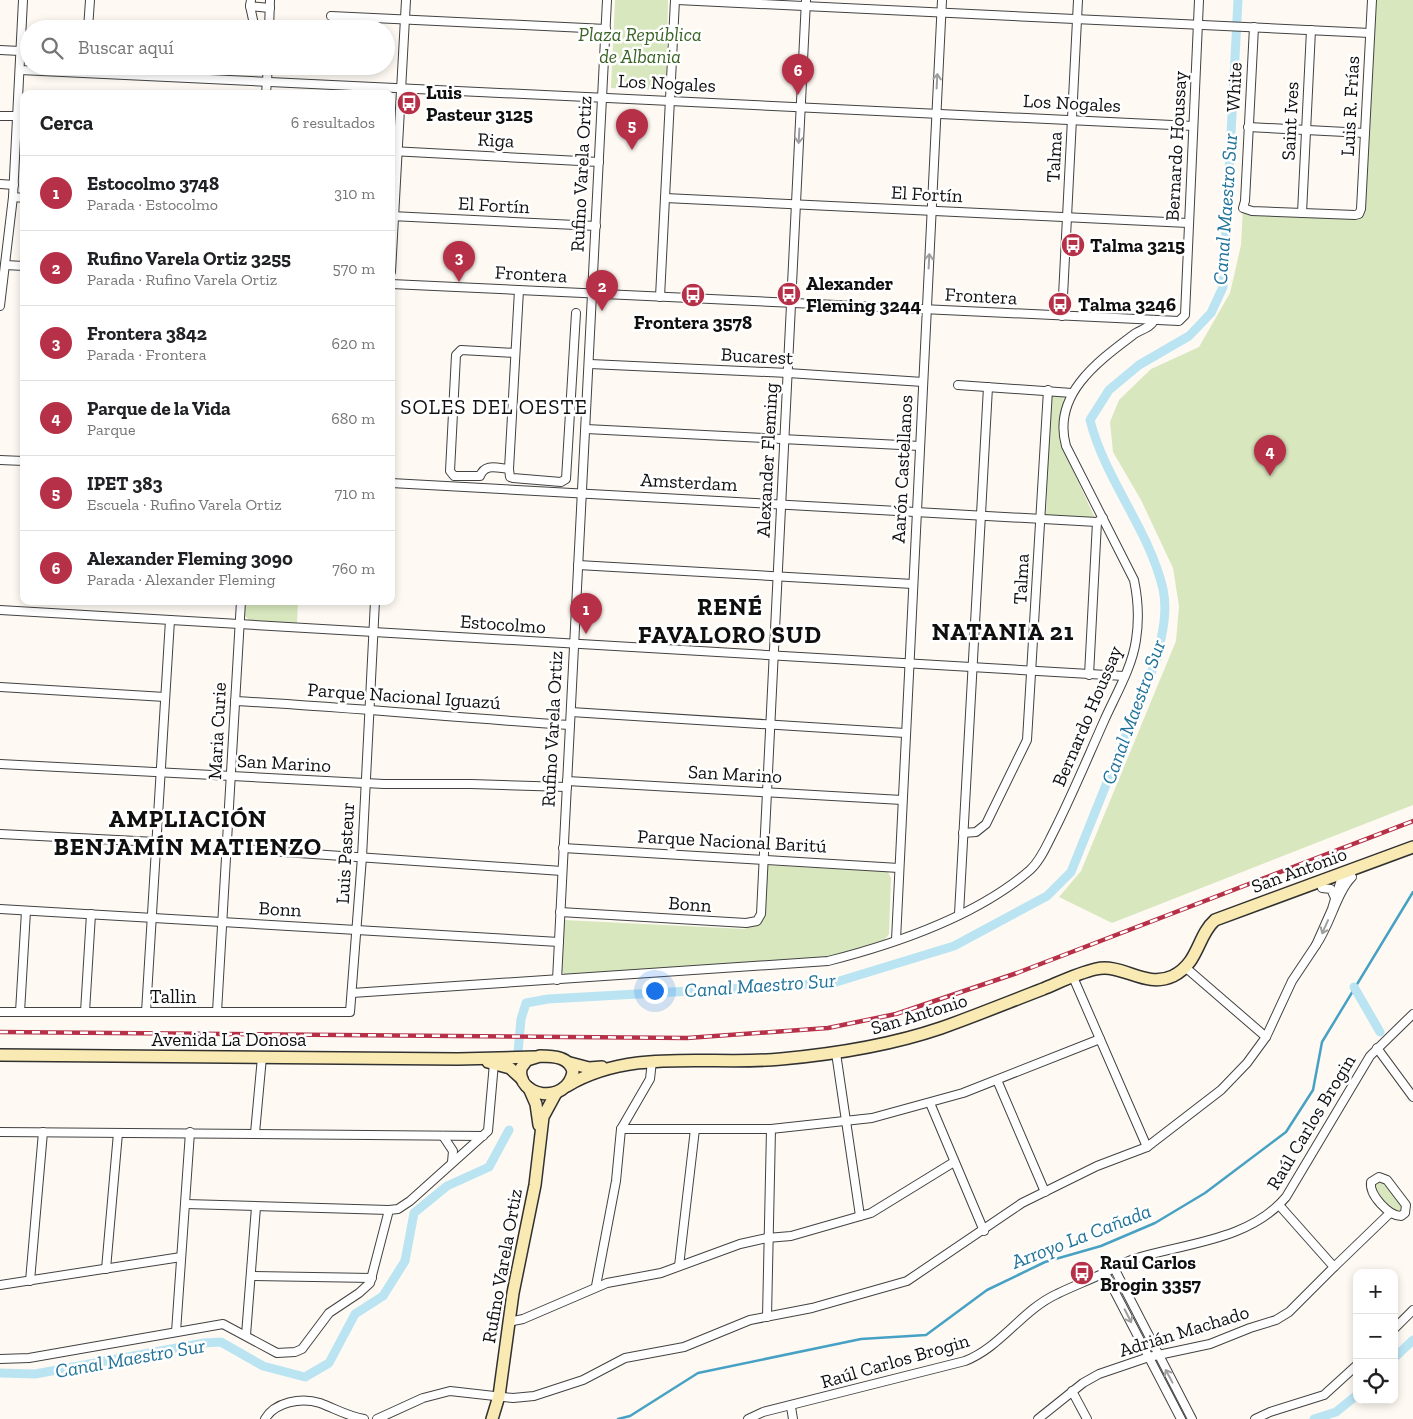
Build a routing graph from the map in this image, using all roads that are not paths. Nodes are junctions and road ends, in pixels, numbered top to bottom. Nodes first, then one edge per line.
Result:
1 (23, 0) edge
2 (90, 0) edge
3 (406, 0) edge
4 (607, 0) edge
5 (676, 0) edge
6 (942, 0) edge
7 (1078, 0) edge
8 (1199, 0) edge
9 (1372, 0) edge
10 (250, 3) edge
11 (806, 3) edge
12 (270, 4) edge
13 (941, 13) junction
14 (331, 16) dead end
15 (22, 20) edge
16 (89, 20) edge
17 (253, 20) edge
18 (269, 20) edge
19 (405, 20) junction
20 (1077, 20) junction
21 (1198, 26) junction
22 (1254, 27) junction
23 (606, 29) junction
24 (1311, 30) junction
25 (1370, 34) junction
26 (0, 50) edge
27 (20, 51) joint
28 (20, 70) joint
29 (123, 75) edge
30 (267, 75) edge
31 (267, 82) junction
32 (401, 87) junction
33 (266, 90) edge
34 (603, 96) junction
35 (670, 100) junction
36 (801, 106) junction
37 (936, 113) junction
38 (0, 116) edge
39 (17, 116) junction
40 (1072, 119) junction
41 (1193, 126) junction
42 (1248, 127) junction
43 (1306, 130) junction
44 (20, 132) edge
45 (1365, 133) junction
46 (395, 142) edge
47 (395, 151) edge
48 (599, 162) junction
49 (0, 184) edge
50 (14, 185) junction
51 (13, 197) junction
52 (20, 198) edge
53 (665, 198) junction
54 (796, 204) junction
55 (931, 211) junction
56 (1302, 213) junction
57 (395, 216) edge
58 (1067, 218) junction
59 (1188, 223) junction
60 (596, 226) junction
61 (5, 265) junction
62 (20, 266) edge
63 (395, 284) edge
64 (519, 290) junction
65 (593, 293) junction
66 (660, 297) junction
67 (791, 303) junction
68 (0, 306) edge
69 (926, 310) junction
70 (576, 313) dead end
71 (1062, 316) junction
72 (1154, 320) junction
73 (1179, 321) joint
74 (515, 353) junction
75 (590, 364) junction
76 (788, 373) junction
77 (923, 382) junction
78 (958, 385) dead end
79 (988, 386) junction
80 (1048, 390) junction
81 (1072, 393) junction
82 (586, 428) junction
83 (784, 439) junction
84 (920, 446) junction
85 (0, 460) edge
86 (20, 461) edge
87 (509, 469) junction
88 (395, 482) edge
89 (582, 493) junction
90 (781, 504) junction
91 (916, 512) junction
92 (981, 515) junction
93 (1040, 518) junction
94 (1100, 520) junction
95 (578, 565) junction
96 (778, 577) junction
97 (913, 584) junction
98 (241, 605) edge
99 (374, 605) edge
100 (0, 610) edge
101 (170, 620) junction
102 (240, 624) junction
103 (373, 632) junction
104 (574, 644) junction
105 (774, 656) junction
106 (909, 664) junction
107 (973, 668) junction
108 (1031, 671) junction
109 (1088, 674) junction
110 (1124, 676) junction
111 (0, 687) edge
112 (165, 697) junction
113 (235, 701) junction
114 (369, 708) junction
115 (571, 712) junction
116 (570, 725) junction
117 (770, 725) junction
118 (905, 733) junction
119 (0, 764) edge
120 (160, 772) junction
121 (231, 776) junction
122 (365, 783) junction
123 (567, 784) junction
124 (767, 792) junction
125 (902, 800) junction
126 (963, 833) junction
127 (0, 834) edge
128 (156, 842) junction
129 (1413, 847) edge
130 (226, 848) junction
131 (564, 848) junction
132 (1413, 854) edge
133 (362, 857) junction
134 (764, 858) junction
135 (899, 868) junction
136 (562, 871) junction
137 (1347, 876) junction
138 (1322, 888) junction
139 (1335, 898) junction
140 (0, 909) edge
141 (26, 911) junction
142 (560, 912) junction
143 (91, 914) junction
144 (959, 914) junction
145 (151, 918) junction
146 (757, 921) joint
147 (222, 922) junction
148 (356, 929) junction
149 (1205, 936) junction
150 (896, 940) junction
151 (559, 942) junction
152 (1316, 945) junction
153 (1186, 967) junction
154 (1072, 977) junction
155 (557, 980) junction
156 (352, 993) junction
157 (0, 1012) edge
158 (20, 1012) junction
159 (85, 1012) junction
160 (146, 1012) junction
161 (217, 1012) junction
162 (346, 1013) joint
163 (1413, 1014) edge
164 (1266, 1037) junction
165 (1100, 1039) junction
166 (1377, 1048) junction
167 (836, 1053) junction
168 (0, 1055) edge
169 (262, 1057) junction
170 (534, 1057) junction
171 (458, 1059) junction
172 (652, 1062) junction
173 (494, 1064) junction
174 (570, 1064) junction
175 (614, 1066) junction
176 (997, 1080) junction
177 (525, 1083) junction
178 (567, 1086) junction
179 (556, 1093) junction
180 (1413, 1097) edge
181 (930, 1103) junction
182 (845, 1121) junction
183 (621, 1128) junction
184 (695, 1129) junction
185 (771, 1129) junction
186 (0, 1132) edge
187 (43, 1132) junction
188 (190, 1132) junction
189 (255, 1132) junction
190 (118, 1133) junction
191 (540, 1134) junction
192 (443, 1136) junction
193 (483, 1136) junction
194 (1148, 1147) junction
195 (452, 1162) junction
196 (954, 1162) junction
197 (1045, 1192) junction
198 (186, 1204) junction
199 (1279, 1205) junction
200 (256, 1207) junction
201 (389, 1210) junction
202 (1390, 1214) junction
203 (860, 1216) junction
204 (984, 1231) junction
205 (768, 1238) junction
206 (181, 1257) junction
207 (679, 1266) junction
208 (1334, 1267) junction
209 (1114, 1268) junction
210 (106, 1269) junction
211 (1106, 1272) junction
212 (251, 1276) junction
213 (372, 1278) junction
214 (30, 1281) junction
215 (0, 1285) edge
216 (596, 1286) junction
217 (1413, 1310) edge
218 (767, 1316) junction
219 (508, 1322) junction
220 (1398, 1325) edge
221 (176, 1332) junction
222 (246, 1335) junction
223 (1158, 1355) junction
224 (1149, 1357) junction
225 (0, 1359) edge
226 (1353, 1369) edge
227 (1072, 1391) junction
228 (498, 1400) junction
229 (790, 1407) junction
230 (264, 1419) edge
231 (364, 1419) edge
232 (377, 1419) edge
233 (492, 1419) edge
234 (498, 1419) edge
235 (748, 1419) edge
236 (793, 1419) edge
237 (1038, 1419) edge
238 (1087, 1419) edge
239 (1181, 1419) edge
240 (1192, 1419) edge
241 (1255, 1419) edge

1 - 15 street
2 - 16 street
3 - 19 street
4 - 23 street, Rufino Varela Ortiz
5 - 11 street
5 - 35 street
6 - 13 street, Aarón Castellanos
7 - 20 street, Talma
8 - 21 street, Bernardo Houssay
9 - 25 street, Luis R. Frías
10 - 12 street
10 - 17 street
11 - 13 street
11 - 36 street, Alexander Fleming
12 - 18 street
13 - 20 street
37 -> 13 street, Aarón Castellanos
14 - 19 street
19 - 23 street
19 - 32 street
20 - 21 street
20 - 40 street, Talma
21 - 22 street
21 - 41 street, Bernardo Houssay
22 - 24 street
22 - 42 street, White
23 - 34 street, Rufino Varela Ortiz
24 - 25 street
24 - 43 street, Saint Ives
25 - 45 street, Luis R. Frías
26 - 27 street
27 - 28 street
28 - 39 street
29 - 31 street, Los Nogales
30 - 31 street
31 - 32 street, Los Nogales
31 - 33 street
32 - 34 street, Los Nogales
32 - 46 street
34 - 35 street, Los Nogales
34 - 48 street, Rufino Varela Ortiz
35 - 36 street, Los Nogales
35 - 53 street
36 - 37 street, Los Nogales
36 -> 54 street, Alexander Fleming
37 - 40 street, Los Nogales
37 - 55 street, Aarón Castellanos
38 - 39 street
39 - 44 street
40 - 41 street, Los Nogales
40 - 58 street, Talma
41 - 59 street, Bernardo Houssay
42 - 43 street
42 - 56 street, White
43 - 45 street
43 - 56 street, Saint Ives
44 - 50 street
45 - 56 street, Luis R. Frías
47 - 48 street, Riga
48 - 60 street, Rufino Varela Ortiz
49 - 50 street
50 - 51 street
51 - 52 street
51 - 61 street
53 - 54 street, El Fortín
53 - 66 street
54 - 55 street, El Fortín
54 - 67 street, Alexander Fleming
55 - 58 street, El Fortín
69 -> 55 street, Aarón Castellanos
57 - 60 street, El Fortín
58 - 59 street, El Fortín
58 - 71 street, Talma
59 - 73 street, Bernardo Houssay
60 - 65 street, Rufino Varela Ortiz
61 - 62 street
61 - 68 street
63 - 64 street, Frontera
64 - 65 street, Frontera
64 - 74 street
65 - 66 street, Frontera
65 - 75 street, Rufino Varela Ortiz
66 - 67 street, Frontera
67 - 69 street, Frontera
67 - 76 street, Alexander Fleming
69 - 71 street, Frontera
69 - 77 street, Aarón Castellanos
70 - 87 street
71 - 72 street, Frontera
72 - 73 street, Frontera
72 - 81 street, Bernardo Houssay
74 - 87 street
74 - 87 street
75 - 76 street, Bucarest
75 - 82 street, Rufino Varela Ortiz
76 - 77 street, Bucarest
76 - 83 street, Alexander Fleming
77 - 84 street, Aarón Castellanos
78 - 79 street
79 - 80 street
79 - 92 street
80 - 81 street
80 - 93 street, Talma
81 - 94 street, Bernardo Houssay
82 - 83 street
82 - 89 street, Rufino Varela Ortiz
83 - 84 street
83 - 90 street, Alexander Fleming
84 - 91 street, Aarón Castellanos
85 - 86 street
88 - 89 street, Amsterdam
89 - 90 street, Amsterdam
89 - 95 street, Rufino Varela Ortiz
90 - 91 street, Amsterdam
90 - 96 street, Alexander Fleming
91 - 92 street, Amsterdam
91 - 97 street, Aarón Castellanos
92 - 93 street, Amsterdam
92 - 107 street
93 - 94 street, Amsterdam
93 - 108 street, Talma
94 - 109 street
94 - 110 street, Bernardo Houssay
95 - 96 street
95 - 104 street, Rufino Varela Ortiz
96 - 97 street
96 - 105 street, Alexander Fleming
97 - 106 street, Aarón Castellanos
98 - 102 street, Maria Curie
99 - 103 street, Luis Pasteur
100 - 101 street, Estocolmo
101 - 102 street, Estocolmo
101 - 112 street
102 - 103 street, Estocolmo
102 - 113 street, Maria Curie
103 - 104 street, Estocolmo
103 - 114 street, Luis Pasteur
104 - 105 street, Estocolmo
104 - 115 street, Rufino Varela Ortiz
105 - 106 street, Estocolmo
105 - 117 street, Alexander Fleming
106 - 107 street, Estocolmo
106 - 118 street, Aarón Castellanos
107 - 108 street, Estocolmo
107 - 126 street
108 - 109 street, Estocolmo
108 - 126 street, Talma
109 - 110 street, Estocolmo
110 - 144 street, Bernardo Houssay
111 - 112 street
112 - 120 street
113 - 114 street, Parque Nacional Iguazú
113 - 121 street, Maria Curie
114 - 116 street, Parque Nacional Iguazú
114 - 122 street, Luis Pasteur
115 - 116 street, Rufino Varela Ortiz
115 - 117 street
116 - 123 street, Rufino Varela Ortiz
117 - 118 street
117 - 124 street, Alexander Fleming
118 - 125 street, Aarón Castellanos
119 - 120 street, San Marino
120 - 121 street, San Marino
120 - 128 street
121 - 122 street, San Marino
121 - 130 street, Maria Curie
122 - 123 street, San Marino
122 - 133 street, Luis Pasteur
123 - 124 street, San Marino
123 - 131 street, Rufino Varela Ortiz
124 - 125 street, San Marino
124 - 134 street, Alexander Fleming
125 - 135 street, Aarón Castellanos
126 - 144 street
127 - 128 street
128 - 145 street
129 - 137 main road, San Antonio
130 - 133 street
130 - 147 street, Maria Curie
131 - 134 street, Parque Nacional Baritú
131 - 136 street, Rufino Varela Ortiz
132 - 137 main road, San Antonio
133 - 136 street
133 - 148 street, Luis Pasteur
134 - 135 street, Parque Nacional Baritú
134 - 146 street, Alexander Fleming
135 - 150 street, Aarón Castellanos
136 - 142 street, Rufino Varela Ortiz
137 - 138 main road, San Antonio
137 - 139 street
137 - 149 main road, San Antonio
137 - 152 street
138 - 139 street
138 - 149 main road, San Antonio
139 -> 152 street
140 - 141 street, Bonn
141 - 143 street, Bonn
141 - 158 street
142 - 146 street, Bonn
142 - 151 street, Rufino Varela Ortiz
143 - 145 street, Bonn
143 - 159 street
144 - 150 street, Bernardo Houssay
145 - 147 street, Bonn
145 - 160 street
147 - 148 street, Bonn
147 - 161 street, Maria Curie
148 - 151 street, Bonn
148 - 156 street, Luis Pasteur
149 - 153 main road, San Antonio
150 - 155 street, Bernardo Houssay
151 - 155 street, Rufino Varela Ortiz
152 - 164 street
153 - 154 main road, San Antonio
153 - 164 street
154 - 165 street
154 - 167 main road, San Antonio
155 - 156 street, Bernardo Houssay
156 - 162 street, Luis Pasteur
157 - 158 street, Tallin
158 - 159 street, Tallin
159 - 160 street, Tallin
160 - 161 street, Tallin
161 - 162 street, Tallin
163 - 166 street, Raúl Carlos Brogin
164 - 194 street
165 - 176 street
165 - 194 street
166 - 180 street
166 - 199 street, Raúl Carlos Brogin
167 - 172 main road, San Antonio
167 - 182 street
168 - 169 main road, Avenida La Donosa
169 - 171 main road, Avenida La Donosa
169 - 189 street
170 - 171 main road, Avenida La Donosa
170 - 174 main road
170 - 177 main road
171 - 173 main road, Avenida La Donosa
172 - 175 main road, San Antonio
172 - 183 street
173 - 177 main road, Avenida La Donosa
173 - 193 street
174 - 175 main road, San Antonio
174 - 178 main road
175 - 178 main road, San Antonio
176 - 181 street
176 - 197 street
177 - 179 main road
177 - 191 main road, Rufino Varela Ortiz
178 - 179 main road
179 - 191 main road, Rufino Varela Ortiz
181 - 182 street
181 - 196 street
182 - 185 street
182 - 203 street
183 - 184 street
183 - 216 street
184 - 185 street
184 - 207 street
185 - 205 street
186 - 187 street
187 - 190 street
187 - 214 street
188 - 189 street
188 - 190 street
188 - 198 street
189 - 192 street
190 - 210 street
191 - 219 main road, Rufino Varela Ortiz
192 - 193 street
192 - 195 street
193 - 195 street
194 - 197 street
195 - 201 street
196 - 203 street
196 - 204 street
197 - 204 street
198 - 200 street
198 - 206 street
199 - 208 street
199 - 209 street, Raúl Carlos Brogin
200 - 201 street
200 - 212 street
201 - 213 street
202 - 202 street, Adrián Machado
202 - 208 street, Adrián Machado
203 - 205 street
204 - 218 street
205 - 207 street
205 - 218 street
206 - 210 street
206 - 221 street
207 - 216 street
208 - 223 street, Adrián Machado
209 - 211 street, Raúl Carlos Brogin
209 - 223 street
210 - 214 street
211 -> 224 street
211 - 229 street, Raúl Carlos Brogin
212 - 213 street
212 - 222 street
213 - 222 street
214 - 215 street
216 - 219 street
217 - 220 street
218 - 228 street
219 - 228 main road, Rufino Varela Ortiz
221 - 222 street
221 - 225 street
223 - 224 street, Adrián Machado
240 -> 223 street
224 - 227 street, Adrián Machado
224 - 239 street
226 - 241 street
227 - 237 street, Adrián Machado
227 - 238 street
228 - 232 street
228 - 233 main road
228 - 234 main road
229 - 235 street, Raúl Carlos Brogin
229 - 236 street
230 - 231 street

